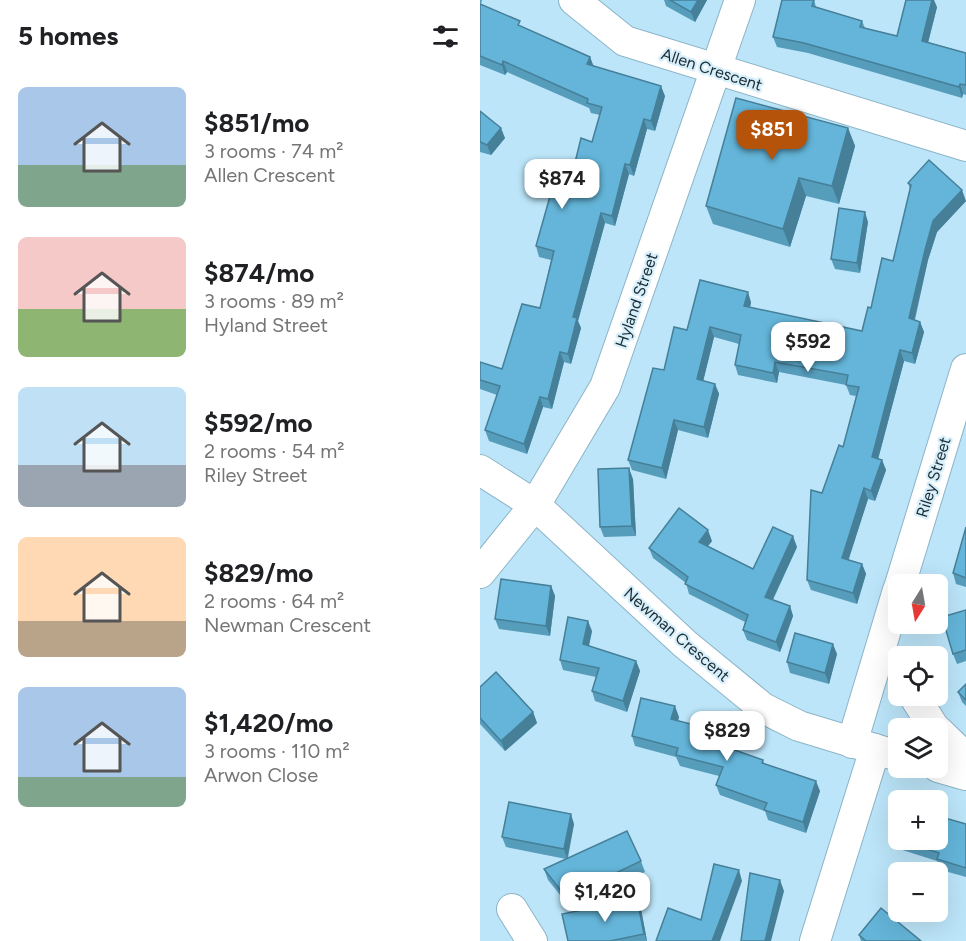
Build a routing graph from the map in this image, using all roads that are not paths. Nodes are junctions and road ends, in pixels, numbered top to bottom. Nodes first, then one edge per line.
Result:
1 (574, 0) edge
2 (740, 0) edge
3 (716, 71) junction
4 (966, 146) edge
5 (966, 369) edge
6 (953, 453) edge
7 (480, 470) edge
8 (535, 505) junction
9 (917, 529) junction
10 (480, 573) edge
11 (903, 574) edge
12 (909, 574) edge
13 (892, 634) edge
14 (948, 741) edge
15 (875, 749) edge
16 (966, 758) edge
17 (948, 770) edge
18 (966, 775) edge
19 (512, 909) dead end
20 (532, 941) edge
21 (815, 941) edge

1 - 3 street, Allen Crescent
2 - 3 street, Hyland Street
3 - 4 street, Allen Crescent
3 - 8 street, Hyland Street
5 - 6 street, Riley Street
6 - 9 street, Riley Street
7 - 8 street, Newman Crescent
8 - 10 street, Hyland Street
8 - 15 street, Newman Crescent
9 - 11 street, Riley Street
9 - 12 street
13 - 15 street
14 - 16 street
15 - 21 street
17 - 18 street
19 - 20 street

